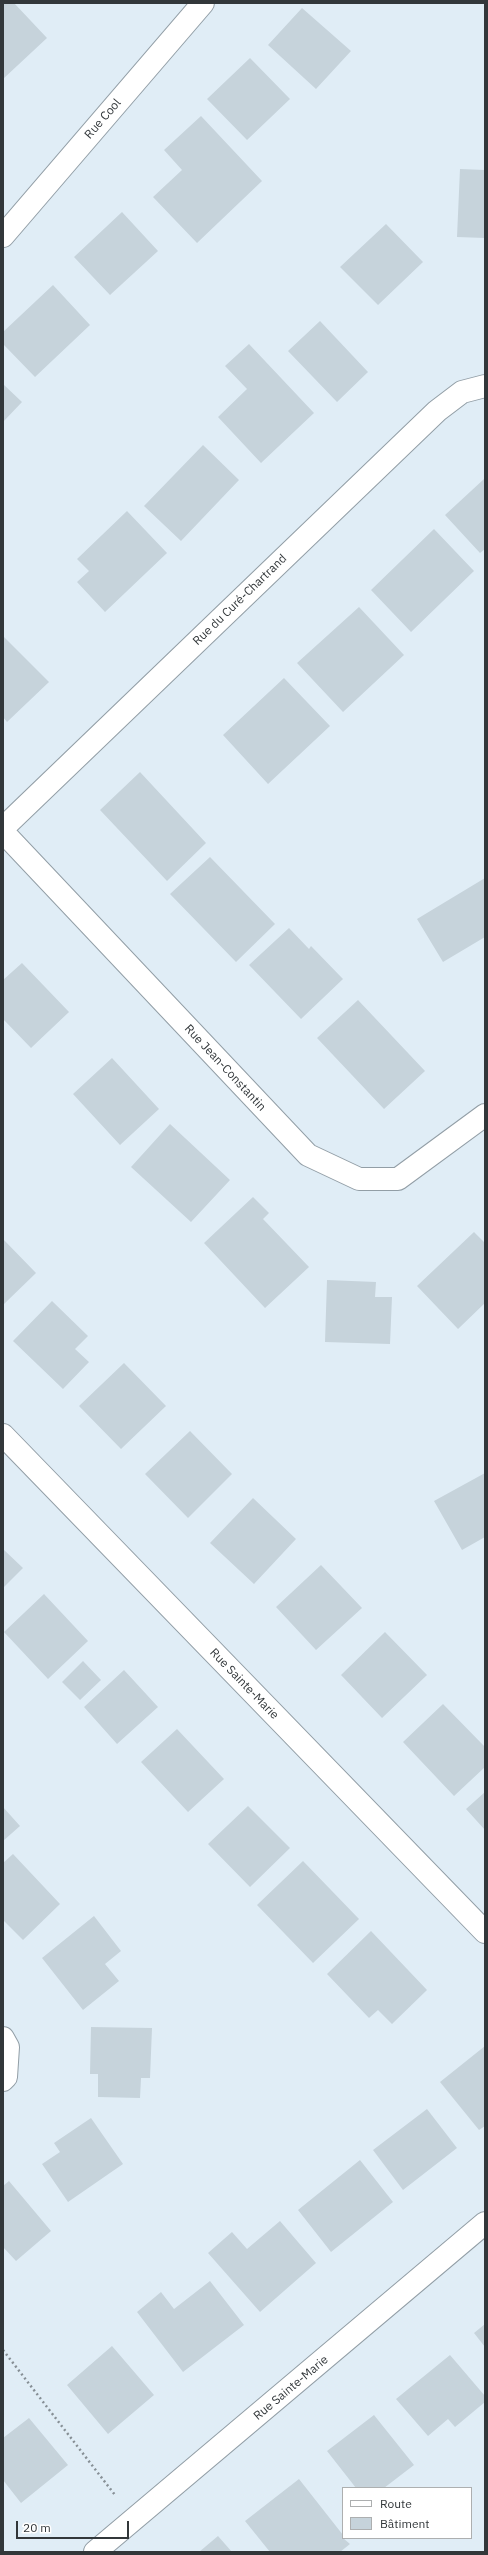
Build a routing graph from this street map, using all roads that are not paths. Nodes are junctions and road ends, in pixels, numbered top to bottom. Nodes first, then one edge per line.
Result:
1 (203, 3) edge
2 (3, 236) edge
3 (485, 386) edge
4 (3, 828) edge
5 (3, 832) edge
6 (485, 1115) edge
7 (3, 1435) edge
8 (485, 1932) edge
9 (3, 2038) edge
10 (3, 2080) edge
11 (485, 2223) edge
12 (95, 2552) edge

1 - 2 street, Rue Cool
3 - 4 street, Rue du Curé-Chartrand
5 - 6 street, Rue Jean-Constantin
7 - 8 street, Rue Sainte-Marie
9 - 10 street
11 - 12 street, Rue Sainte-Marie

